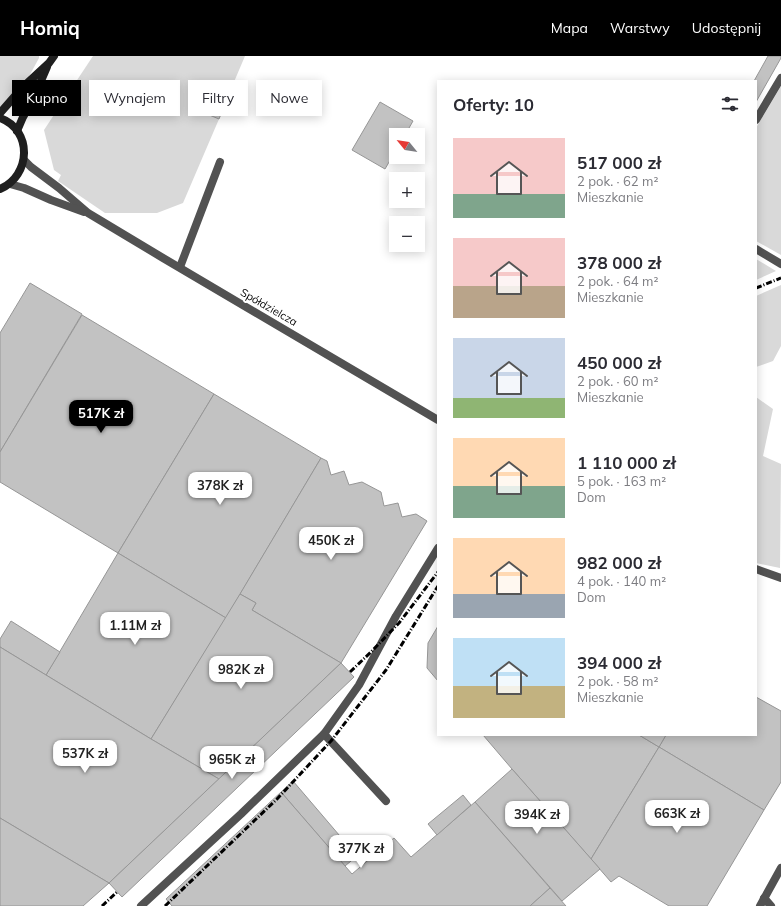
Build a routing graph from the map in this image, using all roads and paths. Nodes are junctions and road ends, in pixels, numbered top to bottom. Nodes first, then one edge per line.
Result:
1 (54, 56) edge
2 (49, 63) junction
3 (781, 78) edge
4 (0, 113) edge
5 (0, 118) edge
6 (757, 118) edge
7 (18, 131) junction
8 (24, 160) junction
9 (220, 162) dead end
10 (10, 184) junction
11 (0, 189) edge
12 (88, 214) junction
13 (757, 250) edge
14 (781, 264) edge
15 (180, 268) junction
16 (437, 419) edge
17 (437, 550) edge
18 (757, 569) edge
19 (781, 578) edge
20 (324, 734) junction
21 (386, 801) dead end
22 (780, 871) edge
23 (764, 898) junction
24 (141, 906) edge
25 (760, 906) edge
26 (771, 906) edge

1 - 2 main road
2 - 4 main road
2 - 7 main road
3 - 6 street
5 - 7 main road
7 - 8 main road
8 - 10 main road
8 - 12 street, Spółdzielcza
9 - 15 street
10 - 11 main road
10 - 12 street, Spółdzielcza
12 - 15 street, Spółdzielcza
13 - 14 street
15 - 16 street, Spółdzielcza
17 - 20 street
18 - 19 street
20 - 21 street
20 - 24 street
22 - 23 street
23 - 25 street
23 - 26 street

